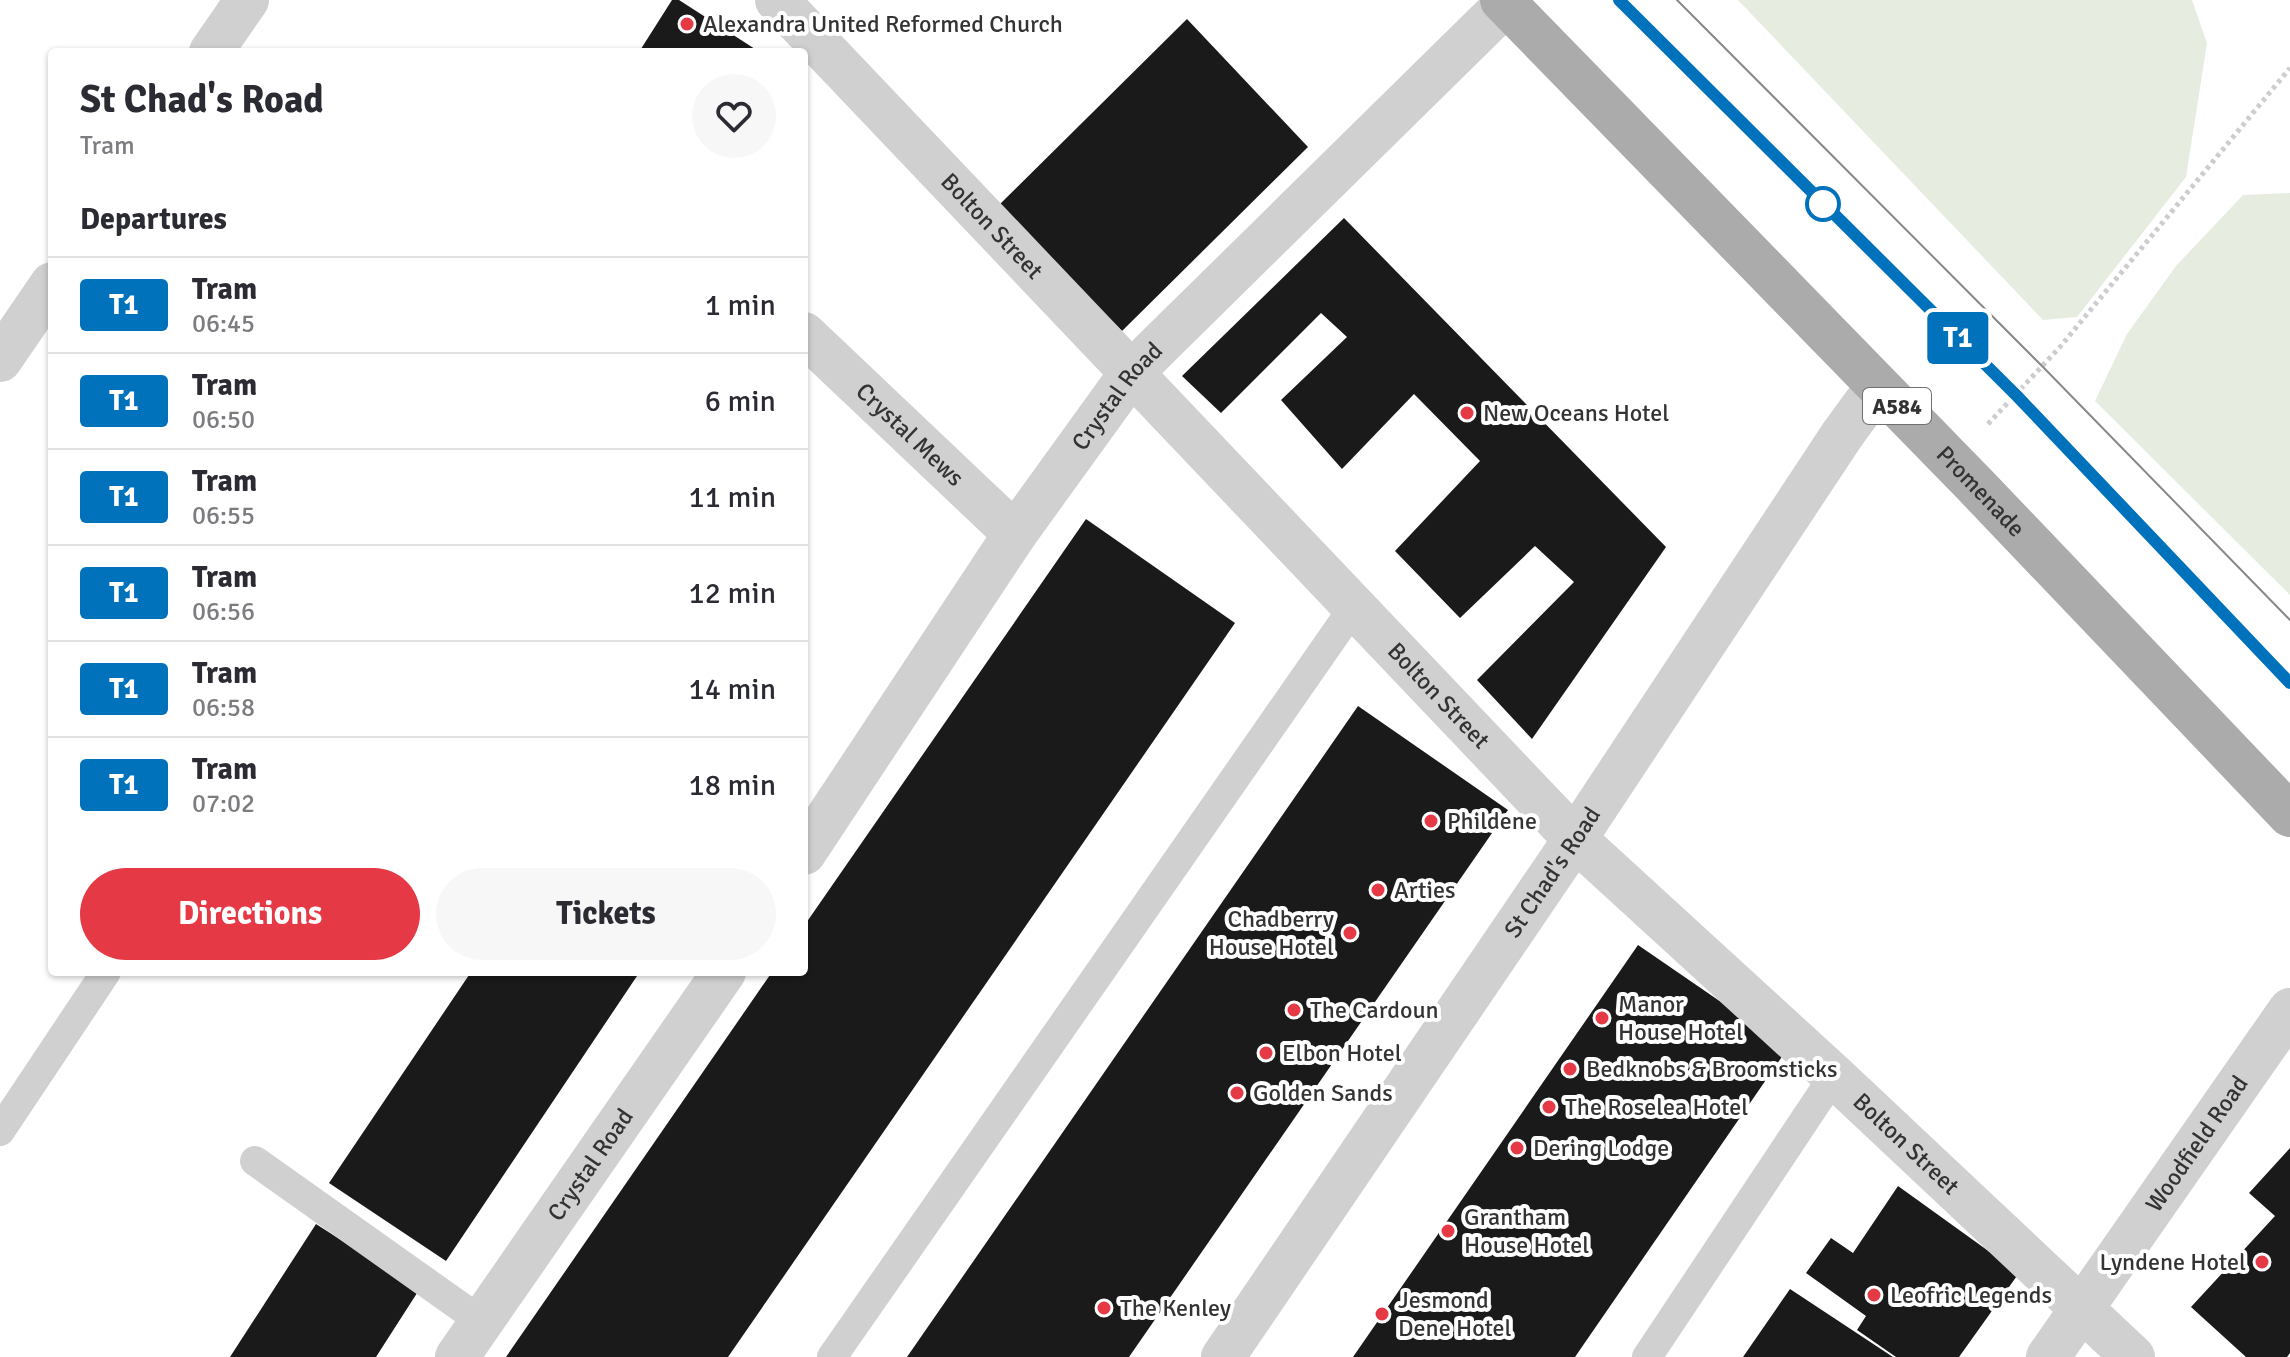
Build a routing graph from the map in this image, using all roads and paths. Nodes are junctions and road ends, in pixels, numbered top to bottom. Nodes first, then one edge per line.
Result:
1 (247, 0) edge
2 (777, 0) edge
3 (1504, 2) edge
4 (214, 48) edge
5 (2290, 68) edge
6 (48, 290) edge
7 (808, 338) edge
8 (0, 360) edge
9 (1132, 372) junction
10 (1877, 387) junction
11 (1988, 425) dead end
12 (1015, 534) junction
13 (1354, 607) junction
14 (2290, 815) edge
15 (1575, 839) junction
16 (808, 847) edge
17 (103, 976) edge
18 (721, 976) edge
19 (2290, 1010) edge
20 (1834, 1076) junction
21 (0, 1131) edge
22 (255, 1161) dead end
23 (2080, 1309) junction
24 (482, 1322) junction
25 (457, 1357) edge
26 (832, 1357) edge
27 (1223, 1357) edge
28 (1647, 1357) edge
29 (2048, 1357) edge
30 (2133, 1357) edge

1 - 4 street
2 - 9 street, Bolton Street
3 - 9 street, Crystal Road
3 - 10 main road, Promenade / A584
5 - 11 path
6 - 8 street
7 - 12 street, Crystal Mews
9 - 12 street, Crystal Road
9 - 13 street, Bolton Street
10 - 14 main road, Promenade / A584
10 - 15 street, St Chad's Road
12 - 16 street, Crystal Road
13 - 15 street, Bolton Street
13 - 26 lane
15 - 20 street, Bolton Street
15 - 27 street, St Chad's Road
17 - 21 lane
18 - 24 street, Crystal Road
19 - 23 street, Woodfield Road
20 - 23 street, Bolton Street
20 - 28 lane
22 - 24 lane
23 - 29 street, Woodfield Road
23 - 30 street, Bolton Street
24 - 25 street, Crystal Road

